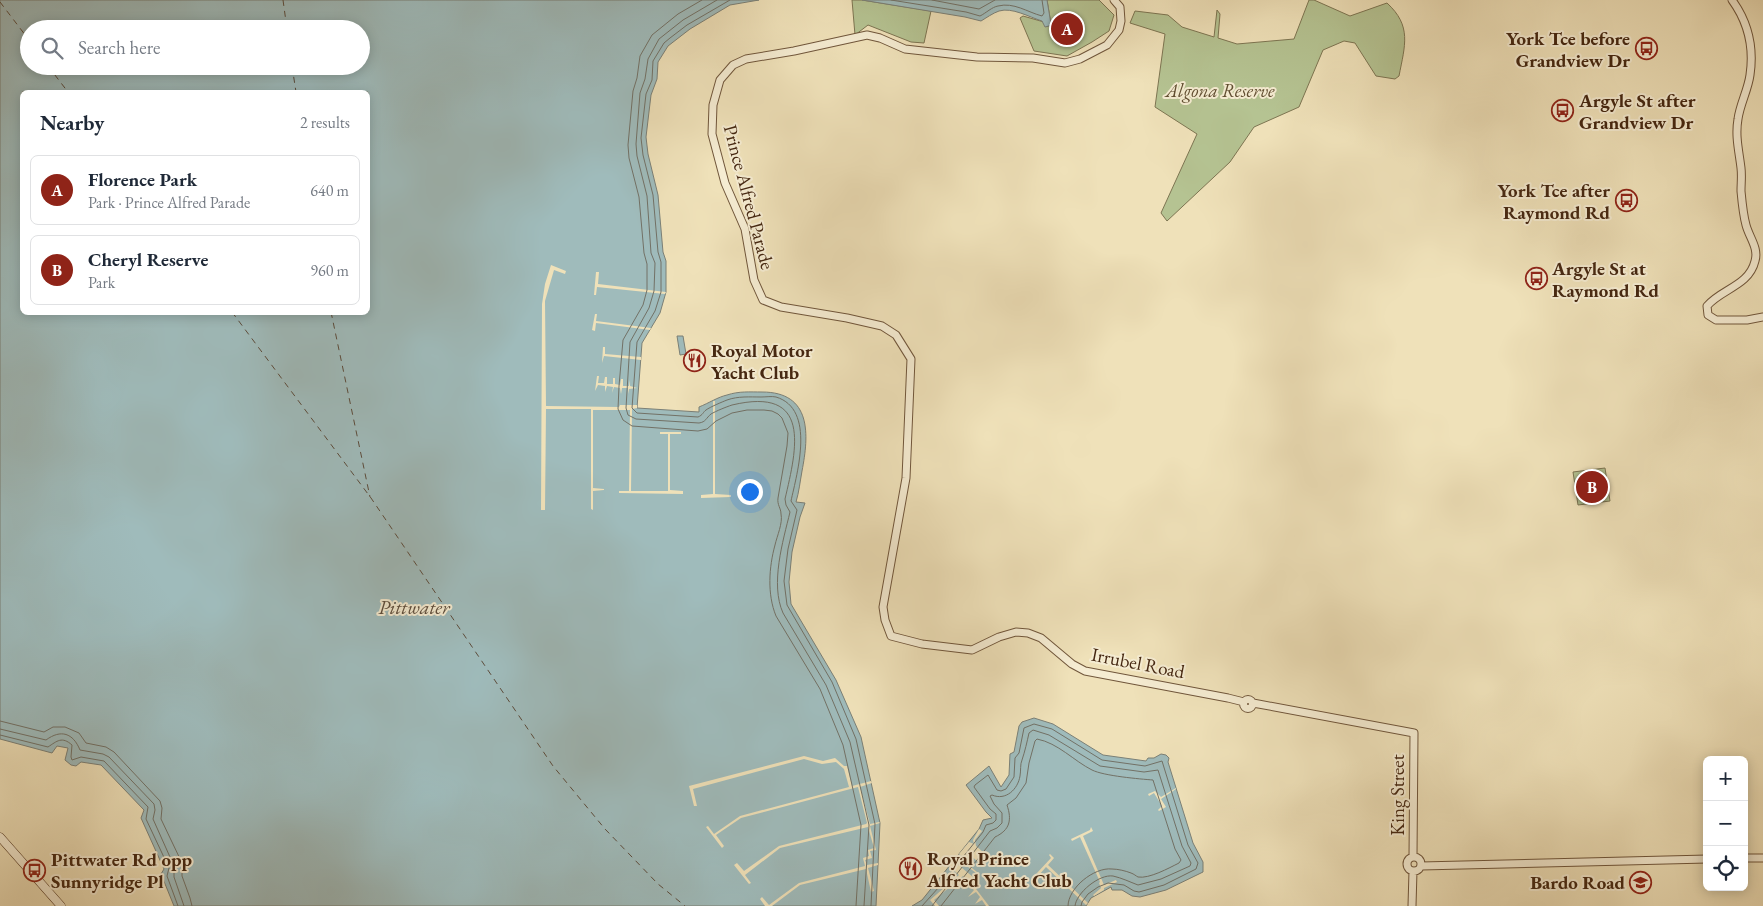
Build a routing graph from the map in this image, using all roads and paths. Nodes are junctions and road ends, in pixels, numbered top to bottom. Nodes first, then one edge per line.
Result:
1 (1114, 0) edge
2 (1732, 0) edge
3 (1763, 317) edge
4 (891, 636) joint
5 (1414, 733) joint
6 (0, 837) edge
7 (1413, 857) junction
8 (1748, 858) edge
9 (1763, 858) edge
10 (1703, 859) edge
11 (1421, 866) junction
12 (1413, 871) junction
13 (61, 906) edge
14 (1412, 906) edge

1 - 4 street, Prince Alfred Parade
2 - 3 street
4 - 5 street, Irrubel Road
5 - 7 street, King Street
6 - 13 main road
7 - 11 street
7 - 12 street
8 - 9 street
10 - 11 street
11 - 12 street
12 - 14 street

